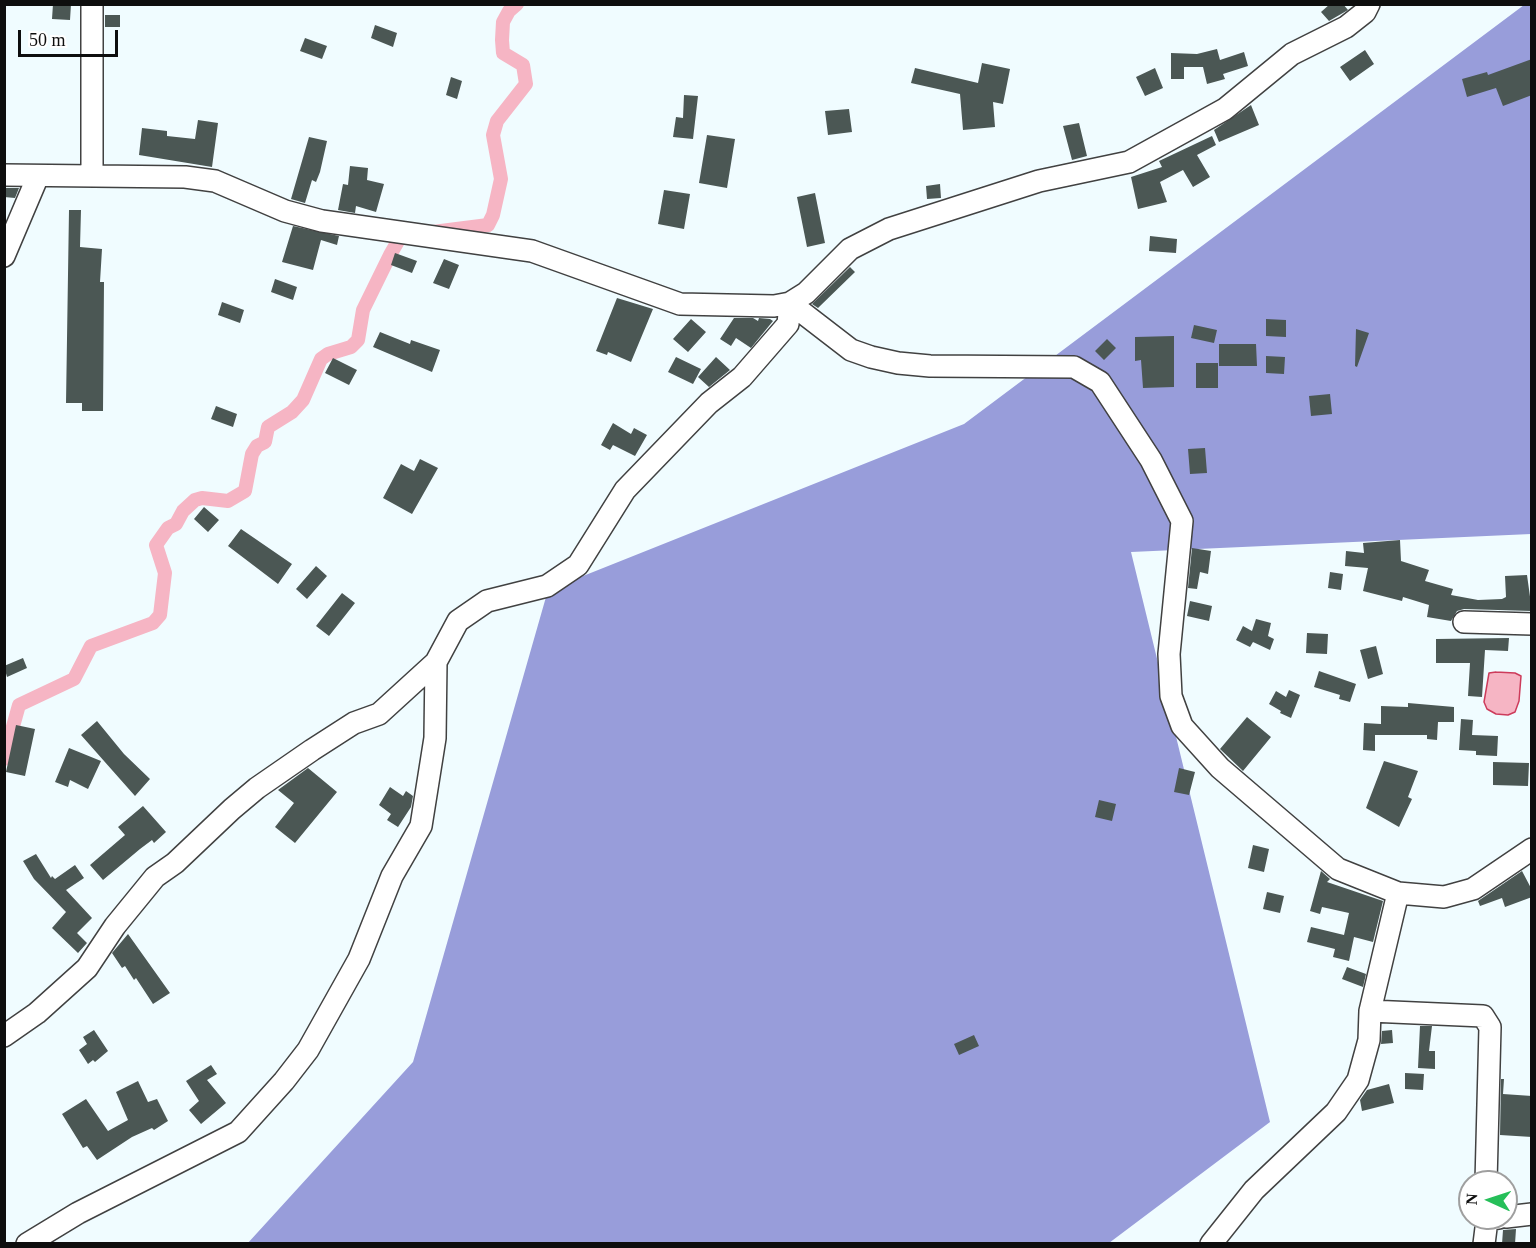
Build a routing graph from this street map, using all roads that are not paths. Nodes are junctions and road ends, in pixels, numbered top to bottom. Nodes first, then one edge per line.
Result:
1 (92, 4) edge
2 (1369, 4) edge
3 (4, 175) edge
4 (38, 176) junction
5 (92, 176) junction
6 (4, 256) edge
7 (790, 303) junction
8 (1464, 622) dead end
9 (1532, 624) edge
10 (436, 662) junction
11 (1532, 849) edge
12 (1398, 892) junction
13 (1370, 1011) junction
14 (4, 1036) edge
15 (1486, 1170) edge
16 (1490, 1230) edge
17 (27, 1244) edge
18 (1211, 1244) edge
19 (1484, 1244) edge

1 - 5 street
2 - 7 street
3 - 4 street
4 - 5 street
4 - 6 street
5 - 7 street
7 - 10 street
7 - 12 street
8 - 9 street
10 - 14 street
10 - 17 street
11 - 12 street
12 - 13 street
13 - 15 street
13 - 18 street
16 - 19 street

